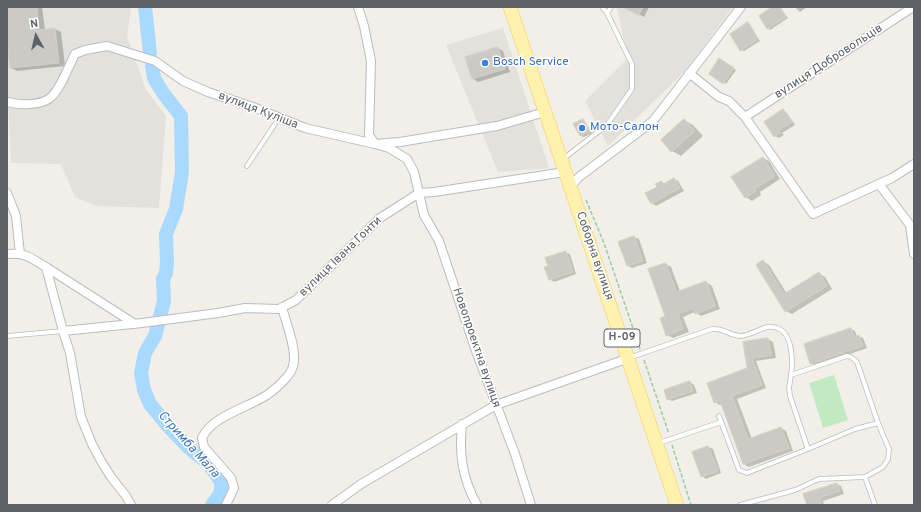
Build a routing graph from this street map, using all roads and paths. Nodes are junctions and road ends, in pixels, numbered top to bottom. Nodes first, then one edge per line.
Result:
1 (358, 7) edge
2 (510, 7) edge
3 (602, 7) edge
4 (610, 7) edge
5 (741, 7) edge
6 (913, 7) edge
7 (607, 13) junction
8 (690, 73) junction
9 (7, 102) edge
10 (545, 112) junction
11 (745, 117) junction
12 (280, 118) junction
13 (375, 144) junction
14 (914, 164) edge
15 (247, 166) dead end
16 (563, 166) junction
17 (879, 184) junction
18 (570, 187) junction
19 (7, 193) edge
20 (420, 193) junction
21 (585, 197) dead end
22 (913, 235) edge
23 (7, 254) edge
24 (20, 254) junction
25 (914, 254) edge
26 (46, 267) junction
27 (282, 307) junction
28 (138, 324) junction
29 (63, 331) junction
30 (7, 336) edge
31 (641, 352) junction
32 (629, 358) junction
33 (791, 375) junction
34 (496, 405) junction
35 (719, 416) dead end
36 (721, 422) junction
37 (878, 423) junction
38 (462, 424) junction
39 (671, 440) junction
40 (657, 444) junction
41 (808, 449) junction
42 (865, 477) junction
43 (752, 504) edge
44 (131, 505) edge
45 (226, 505) edge
46 (332, 505) edge
47 (477, 505) edge
48 (531, 505) edge
49 (677, 505) edge
50 (691, 505) edge
51 (740, 505) edge
52 (875, 505) edge

1 - 13 street
2 - 10 main road, Соборна вулиця / Н-09
3 - 7 lane
4 - 7 lane
5 - 8 street
6 - 11 street, вулиця Добровольців
7 - 16 lane
8 - 11 street
8 - 18 street
9 - 12 street, вулиця Куліша
10 - 13 street, вулиця Куліша
10 - 16 main road, Соборна вулиця / Н-09
11 - 17 street
12 - 13 street, вулиця Куліша
12 - 15 lane
13 - 20 street, Новопроектна вулиця
14 - 17 street
16 - 18 main road, Соборна вулиця / Н-09
16 - 20 street, вулиця Івана Гонти
17 - 22 street
18 - 32 main road, Соборна вулиця / Н-09
19 - 24 street
20 - 27 street, вулиця Івана Гонти
20 - 34 street, Новопроектна вулиця
21 - 31 path
22 - 25 street
23 - 24 street
24 - 26 street
26 - 28 street
26 - 29 street
27 - 28 street, вулиця Івана Гонти
27 - 45 street
28 - 29 street, вулиця Івана Гонти
29 - 30 lane
29 - 44 street
31 - 32 lane
31 - 33 lane
31 - 39 path
32 - 34 street
32 - 40 main road, Соборна вулиця / Н-09
33 - 37 lane
33 - 41 lane
34 - 38 street
34 - 48 street, Новопроектна вулиця
35 - 36 lane
36 - 39 lane
36 - 41 lane
37 - 41 lane
37 - 42 lane
38 - 46 street
38 - 47 street
39 - 40 lane
39 - 50 path
40 - 49 main road, Соборна вулиця / Н-09
42 - 43 lane
42 - 52 lane
43 - 51 lane

